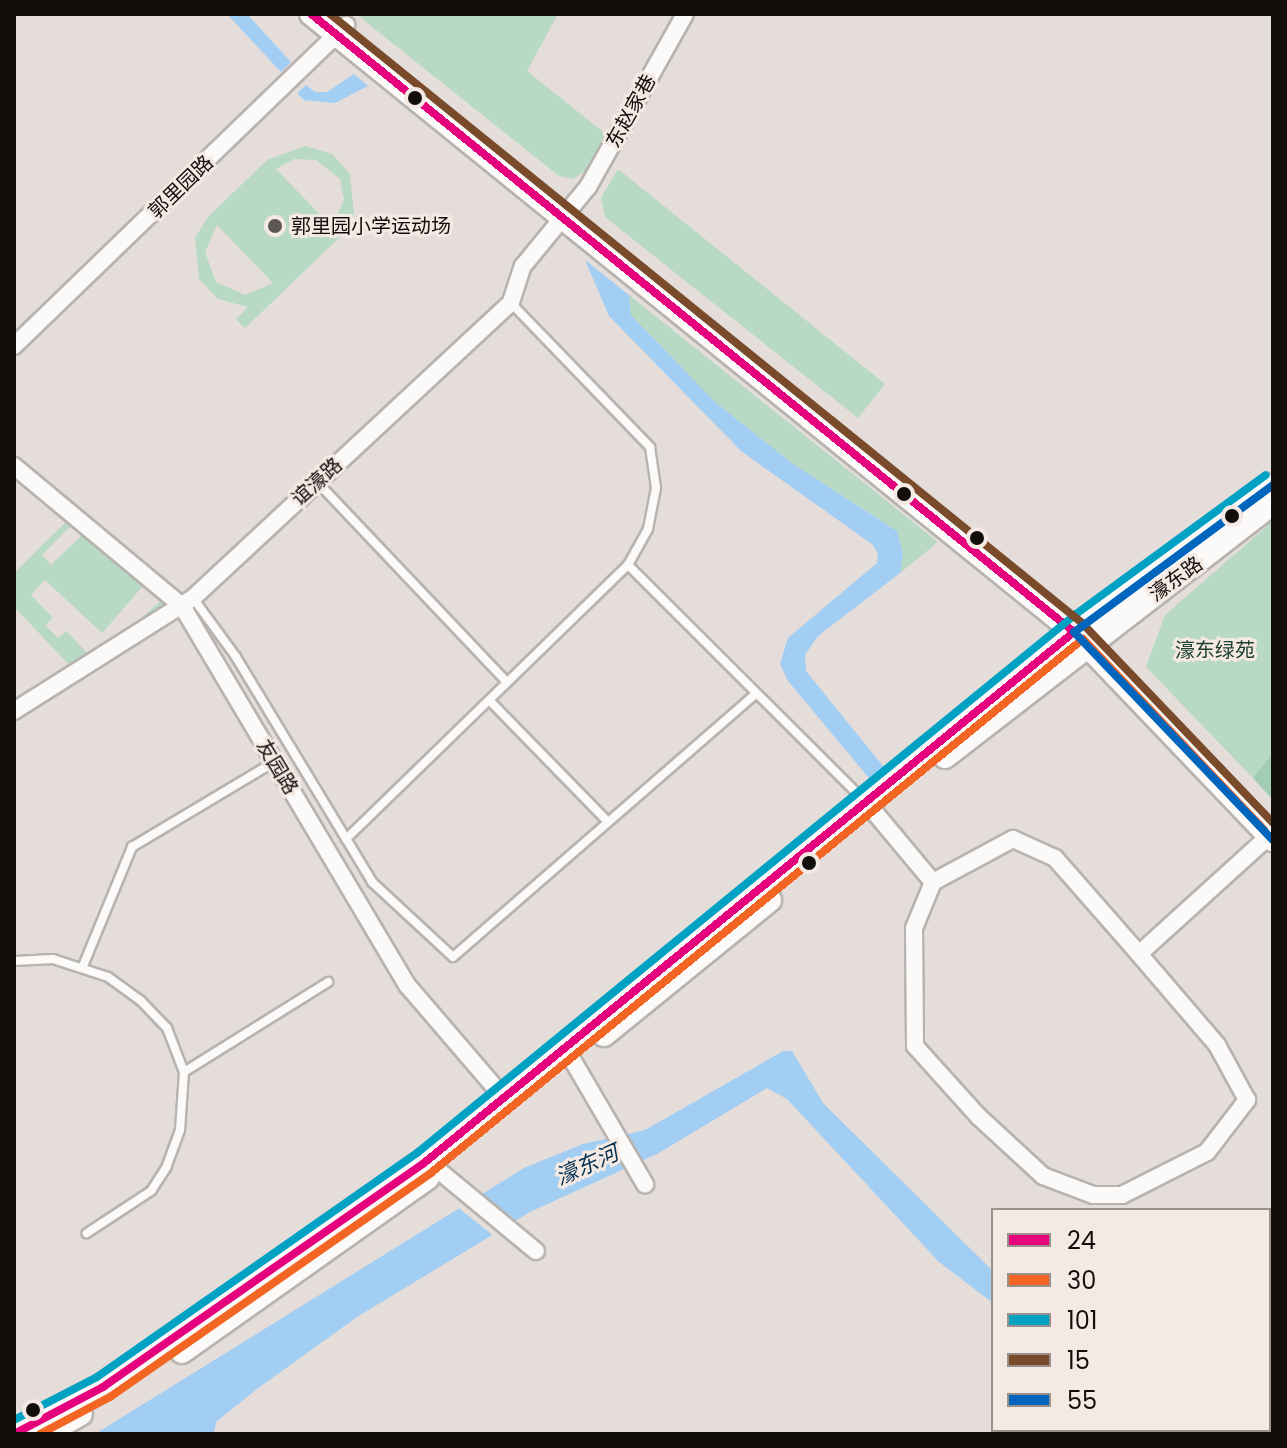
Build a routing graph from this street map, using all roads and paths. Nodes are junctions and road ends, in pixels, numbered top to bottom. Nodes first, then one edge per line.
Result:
1 (311, 14) edge
2 (685, 14) edge
3 (338, 25) edge
4 (569, 211) junction
5 (511, 302) junction
6 (14, 346) edge
7 (14, 466) edge
8 (317, 482) junction
9 (1273, 485) edge
10 (1273, 503) edge
11 (628, 565) junction
12 (187, 602) junction
13 (1086, 633) junction
14 (507, 682) junction
15 (754, 695) junction
16 (489, 700) junction
17 (14, 711) edge
18 (274, 762) junction
19 (871, 808) junction
20 (608, 822) junction
21 (1272, 833) edge
22 (346, 839) junction
23 (933, 882) junction
24 (1139, 954) junction
25 (14, 961) edge
26 (83, 966) junction
27 (328, 982) dead end
28 (573, 1061) junction
29 (184, 1072) junction
30 (505, 1099) junction
31 (438, 1170) junction
32 (642, 1179) dead end
33 (87, 1233) dead end
34 (536, 1251) dead end
35 (14, 1434) edge
36 (46, 1434) edge

1 - 3 main road
2 - 4 street, 东赵家巷
3 - 4 main road
3 - 6 street, 郭里园路
4 - 5 street, 谊濠路
4 - 13 main road
5 - 8 street, 谊濠路
5 - 11 lane
7 - 12 street, 友园路
8 - 12 street, 谊濠路
8 - 14 lane
9 - 13 main road, 濠东路
10 - 13 main road, 濠东路
11 - 14 lane
11 - 15 lane
12 - 17 street, 谊濠路
12 - 18 street, 友园路
12 - 22 lane
13 - 19 main road, 濠东路
13 - 21 main road
14 - 16 lane
15 - 19 lane
15 - 20 lane
16 - 20 lane
16 - 22 lane
18 - 26 lane
18 - 30 street, 友园路
19 - 23 street
19 - 28 main road, 濠东路
19 - 30 main road, 濠东路
20 - 22 lane
21 - 24 street
23 - 24 street
23 - 24 street
25 - 26 lane
26 - 29 lane
27 - 29 lane
28 - 31 main road, 濠东路
28 - 32 street
29 - 33 lane
30 - 35 main road, 濠东路
31 - 34 street
31 - 36 main road, 濠东路

